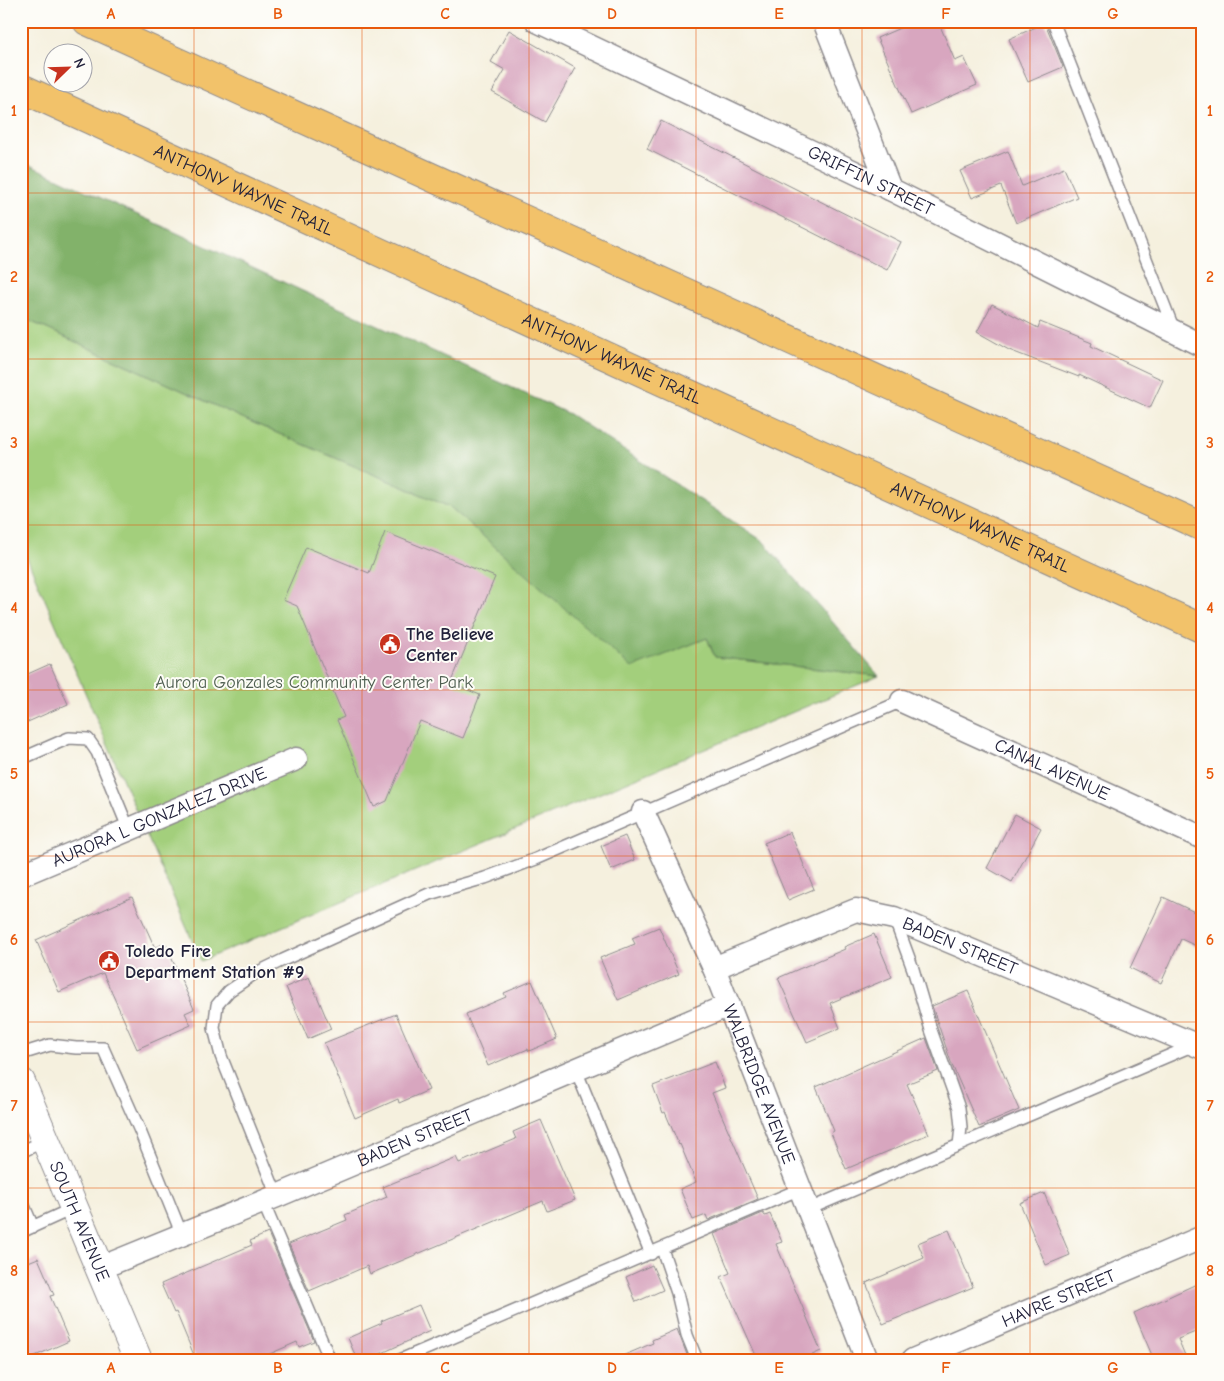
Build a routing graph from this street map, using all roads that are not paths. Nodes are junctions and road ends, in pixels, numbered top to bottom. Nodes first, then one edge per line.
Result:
1 (87, 21) edge
2 (537, 21) edge
3 (824, 21) edge
4 (1053, 21) edge
5 (21, 88) edge
6 (890, 189) junction
7 (1174, 332) junction
8 (1203, 346) edge
9 (1203, 528) edge
10 (1203, 629) edge
11 (902, 701) joint
12 (21, 759) edge
13 (296, 759) dead end
14 (643, 812) junction
15 (129, 830) junction
16 (1203, 838) edge
17 (23, 870) edge
18 (894, 918) junction
19 (714, 968) junction
20 (729, 1005) junction
21 (1199, 1046) edge
22 (21, 1054) edge
23 (576, 1070) junction
24 (21, 1082) edge
25 (46, 1140) junction
26 (959, 1145) junction
27 (21, 1152) edge
28 (21, 1199) edge
29 (270, 1199) junction
30 (805, 1199) junction
31 (74, 1208) junction
32 (33, 1227) junction
33 (21, 1232) edge
34 (182, 1234) junction
35 (1203, 1238) edge
36 (657, 1252) junction
37 (100, 1268) junction
38 (138, 1360) edge
39 (330, 1360) edge
40 (400, 1360) edge
41 (697, 1360) edge
42 (867, 1360) edge
43 (913, 1360) edge

1 - 9 highway
2 - 6 street, GRIFFIN STREET
3 - 6 street
4 - 7 lane
5 - 10 highway, ANTHONY WAYNE TRAIL
6 - 7 street, GRIFFIN STREET
7 - 8 street, GRIFFIN STREET
11 - 14 lane
11 - 16 street, CANAL AVENUE
12 - 15 lane
13 - 15 street, AURORA L GONZALEZ DRIVE
14 - 19 street, WALBRIDGE AVENUE
14 - 29 lane
15 - 17 street, AURORA L GONZALEZ DRIVE
18 - 19 street, BADEN STREET
18 - 21 street, BADEN STREET
18 - 26 lane
19 - 20 street, WALBRIDGE AVENUE
20 - 23 street, BADEN STREET
20 - 30 street, WALBRIDGE AVENUE
21 - 26 lane
22 - 34 lane
23 - 29 street, BADEN STREET
23 - 36 lane
24 - 25 street, SOUTH AVENUE
25 - 27 lane
25 - 31 street, SOUTH AVENUE
26 - 30 lane
28 - 32 lane
29 - 34 street, BADEN STREET
29 - 39 lane
30 - 36 lane
30 - 42 street, WALBRIDGE AVENUE
31 - 32 lane
31 - 37 street, SOUTH AVENUE
32 - 33 lane
34 - 37 street, BADEN STREET
35 - 43 street, HAVRE STREET
36 - 40 lane
36 - 41 lane
37 - 38 street, SOUTH AVENUE

